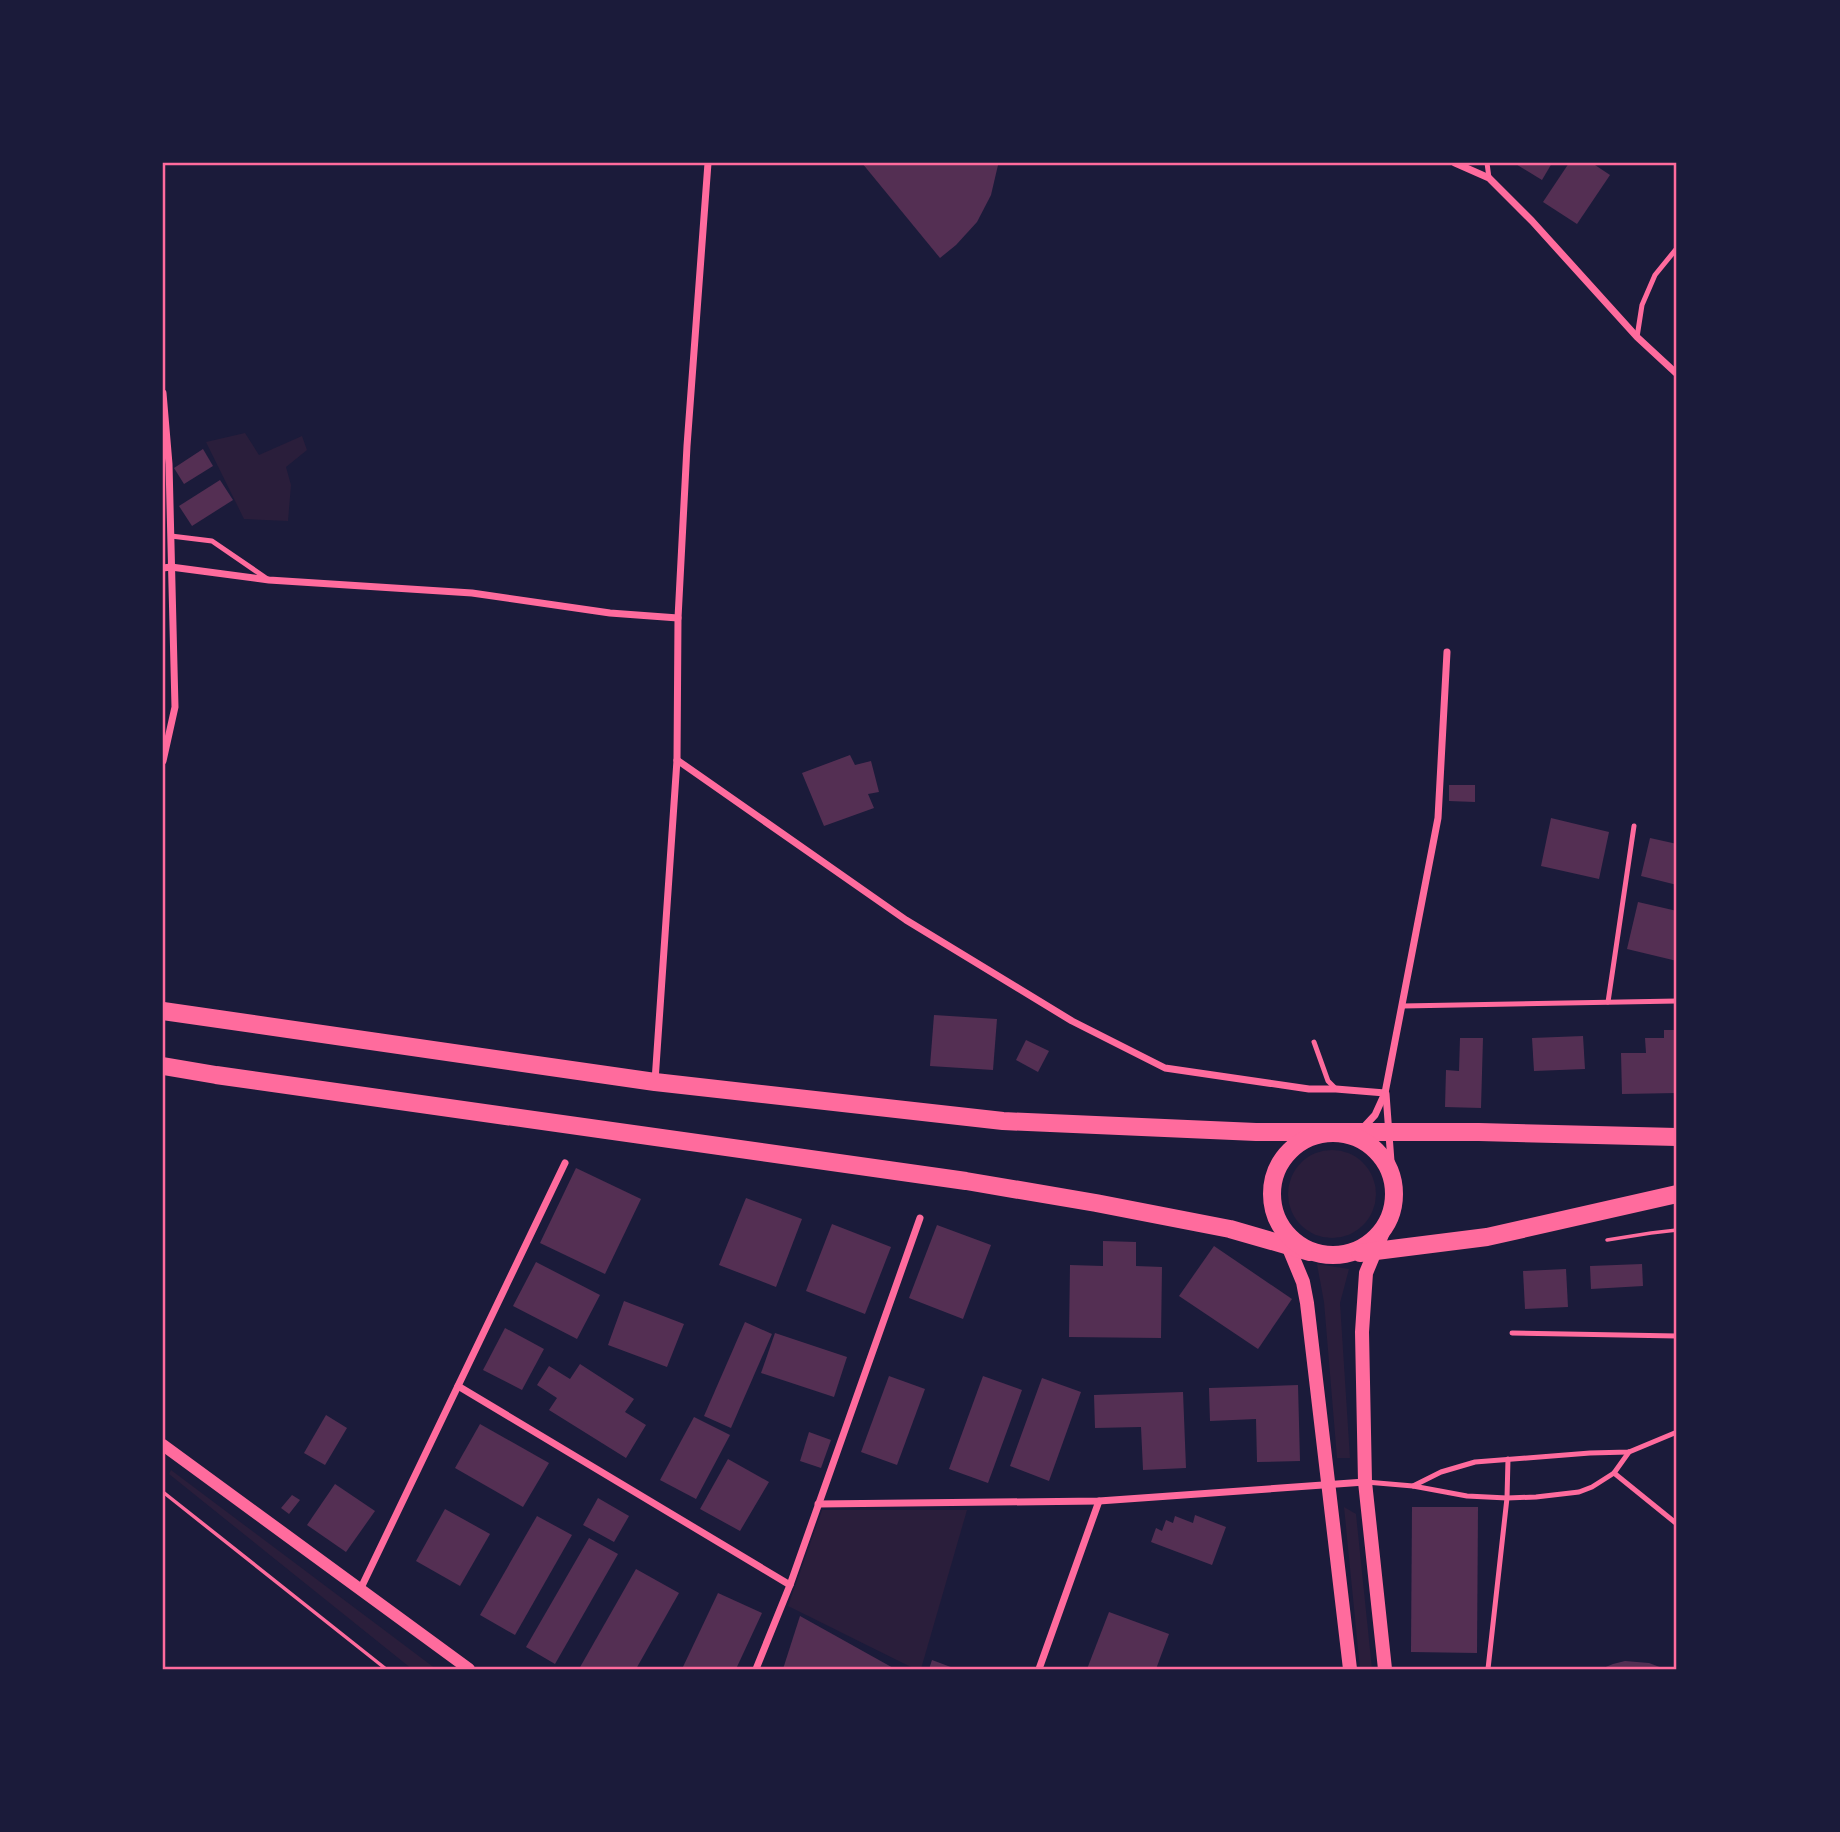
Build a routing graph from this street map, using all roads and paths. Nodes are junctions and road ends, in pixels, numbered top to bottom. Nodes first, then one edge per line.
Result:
1 (708, 163) edge
2 (1455, 163) edge
3 (1487, 163) edge
4 (1489, 178) junction
5 (1677, 248) edge
6 (1637, 337) junction
7 (1677, 374) edge
8 (163, 393) edge
9 (171, 536) junction
10 (167, 567) edge
11 (269, 580) junction
12 (678, 618) junction
13 (1447, 652) dead end
14 (677, 760) junction
15 (163, 761) edge
16 (1634, 826) dead end
17 (1677, 1001) edge
18 (1608, 1002) junction
19 (1402, 1006) junction
20 (163, 1011) edge
21 (1314, 1042) dead end
22 (163, 1066) edge
23 (655, 1082) junction
24 (1336, 1089) junction
25 (1385, 1093) junction
26 (1359, 1132) junction
27 (1389, 1132) junction
28 (1330, 1133) junction
29 (1677, 1137) edge
30 (565, 1163) dead end
31 (1392, 1175) junction
32 (1677, 1194) edge
33 (920, 1218) dead end
34 (1279, 1224) junction
35 (1677, 1230) edge
36 (1383, 1232) junction
37 (1607, 1240) dead end
38 (1288, 1245) junction
39 (1375, 1251) junction
40 (1310, 1252) junction
41 (1349, 1254) junction
42 (1512, 1333) dead end
43 (1677, 1336) edge
44 (458, 1386) junction
45 (1677, 1432) edge
46 (163, 1445) edge
47 (1629, 1452) junction
48 (1508, 1459) junction
49 (1614, 1473) junction
50 (1365, 1482) junction
51 (1328, 1484) junction
52 (1413, 1486) junction
53 (163, 1492) edge
54 (1507, 1498) junction
55 (1099, 1501) junction
56 (818, 1504) junction
57 (1675, 1521) edge
58 (790, 1585) junction
59 (360, 1590) junction
60 (386, 1669) edge
61 (469, 1669) edge
62 (756, 1669) edge
63 (1039, 1669) edge
64 (1350, 1669) edge
65 (1385, 1669) edge
66 (1488, 1669) edge

1 - 12 street
2 - 4 street
3 - 4 lane
4 - 6 street
5 - 6 lane
6 - 7 street
8 - 9 street
9 - 10 street
9 - 11 lane
10 - 11 street
10 - 15 street
11 - 12 street
12 - 14 street
13 - 19 street
14 - 23 street
14 - 24 street
16 - 18 lane
17 - 18 lane
18 - 19 lane
19 - 25 street
20 - 23 highway
21 - 24 lane
22 - 38 highway
23 - 28 highway
24 - 25 street
25 - 26 street
25 - 27 street
26 - 27 highway
26 - 28 highway
27 - 29 highway
27 - 31 street
28 - 31 highway
28 - 34 highway
30 - 44 street
31 - 36 highway
32 - 39 highway
33 - 56 street
34 - 38 main road
34 - 40 highway
35 - 37 path
36 - 39 main road
36 - 41 highway
38 - 40 highway
38 - 51 main road
39 - 41 highway
39 - 50 main road
40 - 41 highway
42 - 43 lane
44 - 58 street
44 - 59 street
45 - 47 lane
46 - 59 street
47 - 48 lane
47 - 49 lane
48 - 52 lane
48 - 54 lane
49 - 54 lane
49 - 57 lane
50 - 51 street
50 - 52 lane
50 - 65 main road
51 - 55 street
51 - 64 main road
52 - 54 lane
53 - 60 path
54 - 66 lane
55 - 56 street
55 - 63 street
56 - 58 street
58 - 62 street
59 - 61 street

